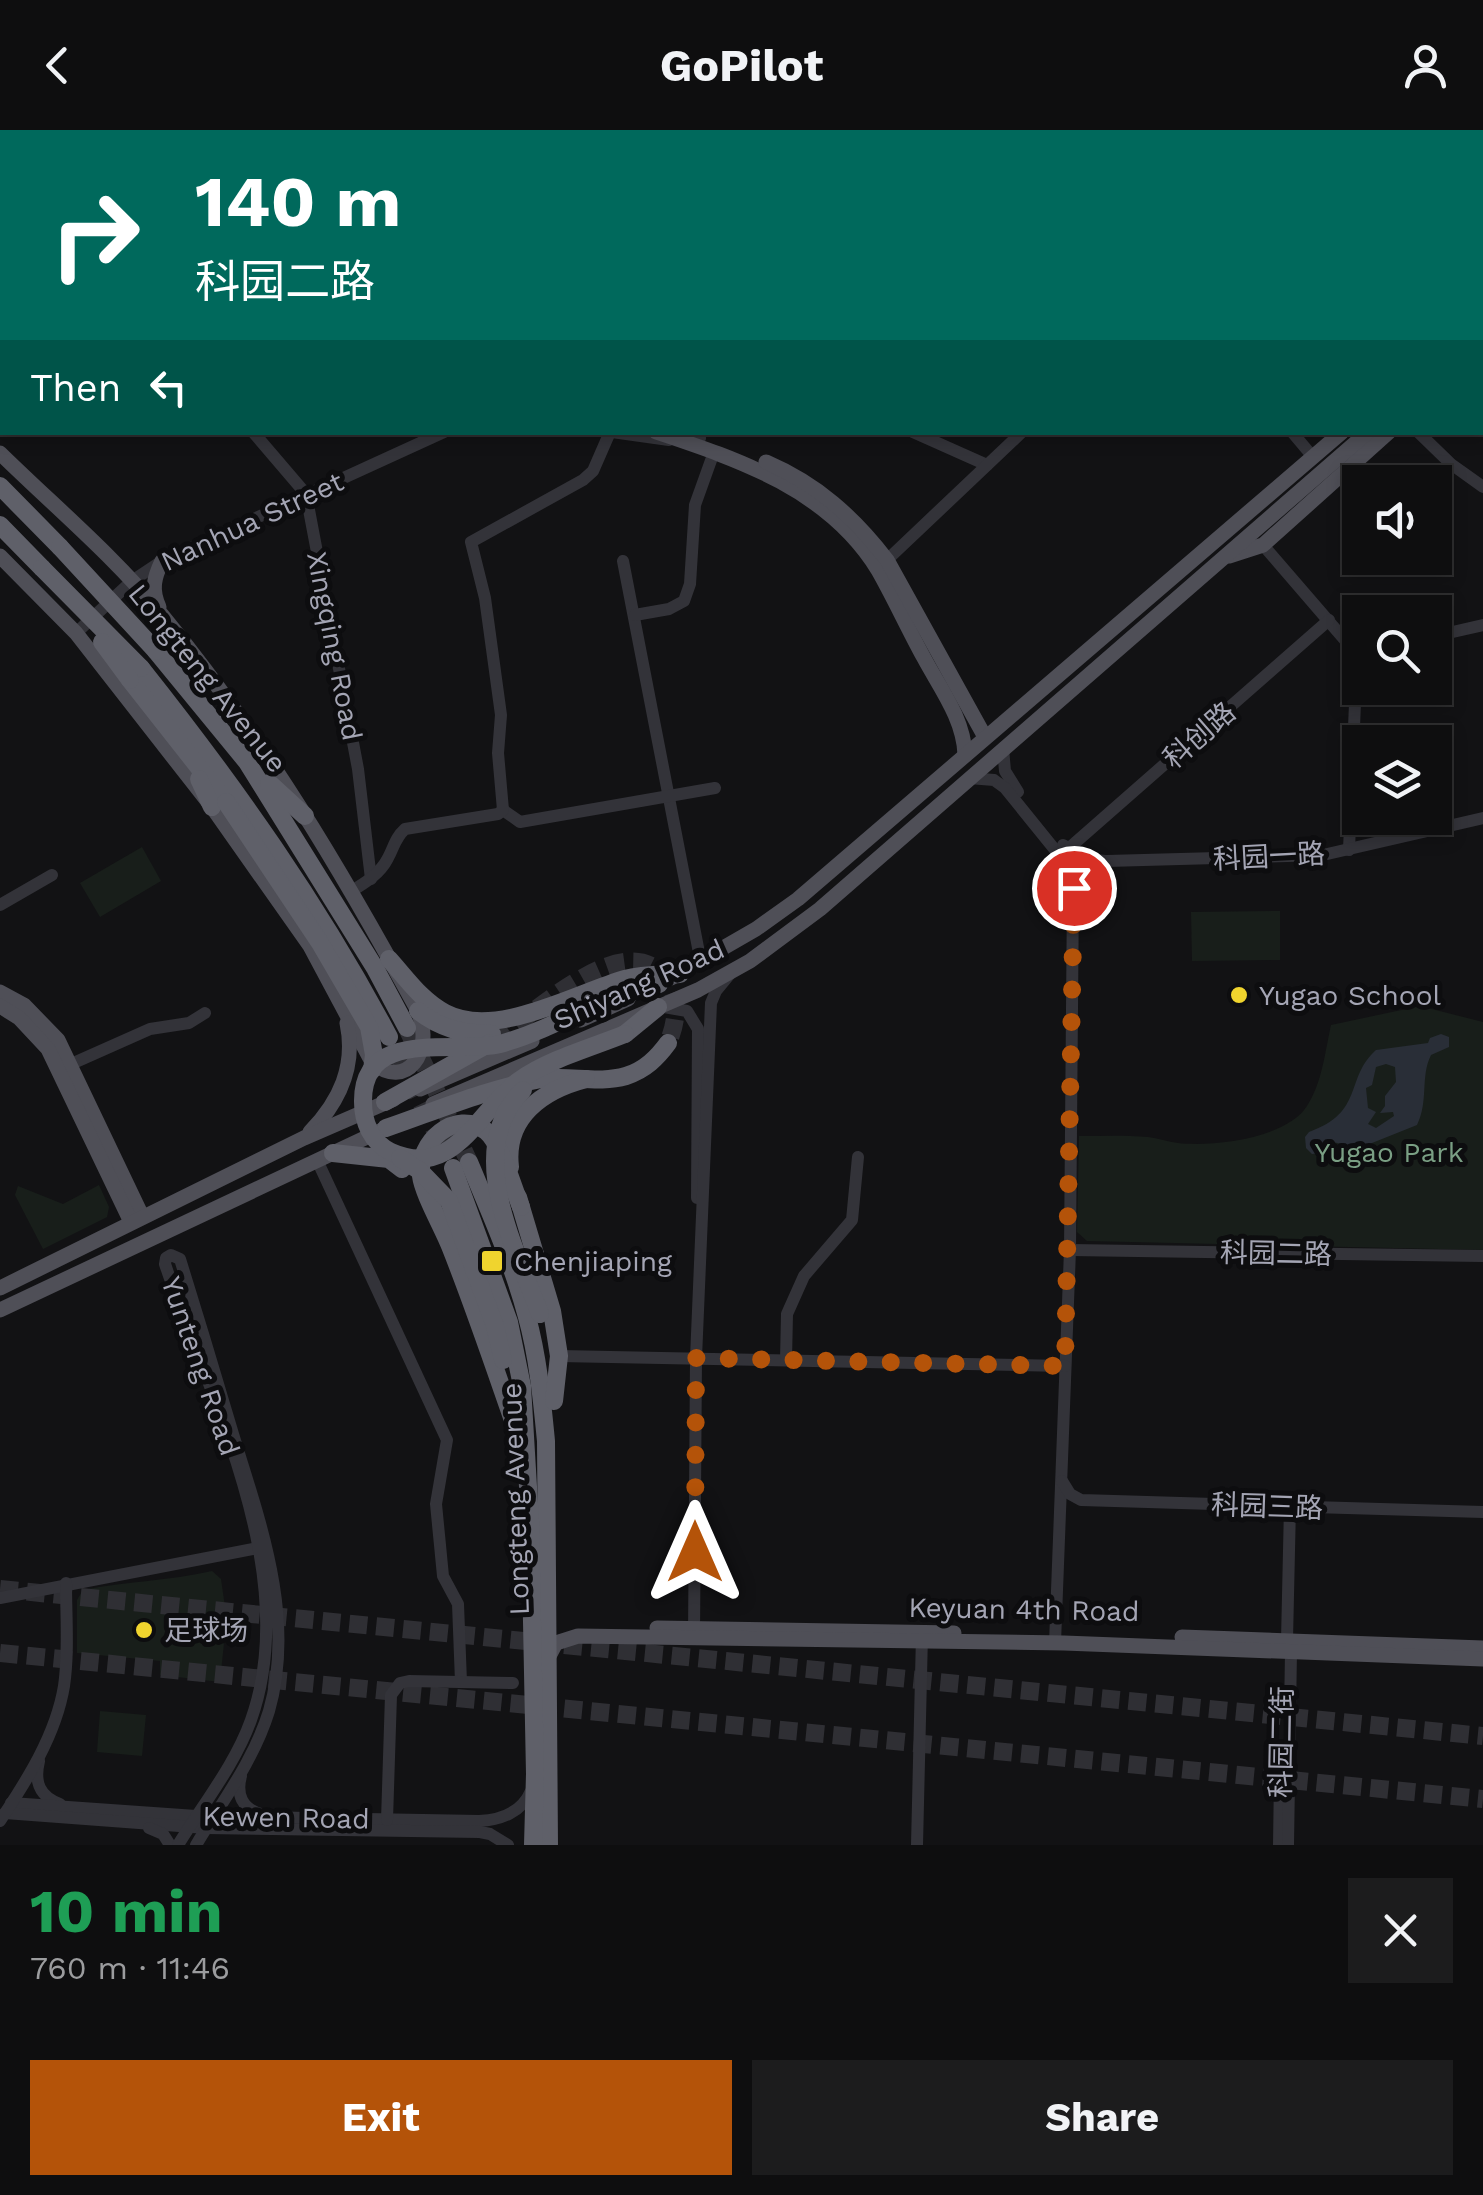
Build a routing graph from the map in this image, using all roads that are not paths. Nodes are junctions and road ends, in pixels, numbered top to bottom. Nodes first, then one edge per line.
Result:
1 (256, 435) edge
2 (435, 435) edge
3 (610, 435) edge
4 (919, 435) edge
5 (1019, 435) edge
6 (1295, 435) edge
7 (1339, 435) edge
8 (1365, 435) edge
9 (1386, 435) edge
10 (1421, 435) edge
11 (691, 436) edge
12 (714, 452) junction
13 (0, 453) edge
14 (1313, 457) junction
15 (987, 465) junction
16 (0, 486) edge
17 (1483, 487) edge
18 (306, 494) junction
19 (0, 525) edge
20 (1262, 544) junction
21 (0, 556) edge
22 (1220, 558) junction
23 (887, 560) junction
24 (162, 561) junction
25 (623, 561) dead end
26 (132, 580) junction
27 (162, 615) junction
28 (635, 615) junction
29 (1329, 620) junction
30 (1483, 625) edge
31 (1452, 632) edge
32 (76, 633) junction
33 (1342, 635) edge
34 (136, 674) junction
35 (948, 687) junction
36 (1356, 705) edge
37 (985, 737) junction
38 (1004, 748) junction
39 (965, 755) junction
40 (247, 762) junction
41 (968, 778) junction
42 (715, 788) dead end
43 (668, 798) junction
44 (219, 804) junction
45 (502, 810) junction
46 (305, 816) junction
47 (1482, 821) edge
48 (1068, 850) junction
49 (1350, 850) junction
50 (1107, 862) junction
51 (52, 875) dead end
52 (371, 879) junction
53 (350, 892) junction
54 (0, 904) edge
55 (1075, 904) junction
56 (389, 959) junction
57 (701, 963) junction
58 (732, 972) junction
59 (680, 974) junction
60 (660, 984) junction
61 (0, 992) edge
62 (342, 1004) junction
63 (0, 1006) edge
64 (658, 1007) junction
65 (418, 1011) junction
66 (205, 1013) dead end
67 (407, 1028) tunnel mouth
68 (389, 1037) tunnel mouth
69 (668, 1043) tunnel mouth
70 (568, 1058) junction
71 (70, 1065) junction
72 (372, 1070) junction
73 (586, 1079) junction
74 (385, 1102) junction
75 (386, 1128) junction
76 (304, 1138) junction
77 (387, 1150) junction
78 (325, 1157) junction
79 (858, 1157) dead end
80 (422, 1184) junction
81 (520, 1207) junction
82 (136, 1219) junction
83 (699, 1246) junction
84 (1070, 1250) junction
85 (1483, 1256) edge
86 (0, 1288) edge
87 (0, 1310) edge
88 (559, 1356) junction
89 (696, 1358) junction
90 (786, 1360) junction
91 (1065, 1366) junction
92 (554, 1401) junction
93 (516, 1426) junction
94 (1061, 1479) junction
95 (1081, 1500) junction
96 (1290, 1506) junction
97 (1483, 1512) edge
98 (530, 1520) junction
99 (261, 1547) junction
100 (548, 1578) junction
101 (66, 1583) junction
102 (0, 1598) edge
103 (694, 1634) junction
104 (922, 1638) junction
105 (1060, 1638) junction
106 (1286, 1647) junction
107 (1483, 1648) edge
108 (1483, 1659) edge
109 (540, 1662) junction
110 (460, 1682) junction
111 (513, 1683) junction
112 (533, 1700) junction
113 (40, 1754) junction
114 (247, 1762) junction
115 (535, 1774) junction
116 (82, 1810) junction
117 (5, 1812) edge
118 (273, 1818) junction
119 (387, 1820) junction
120 (127, 1822) junction
121 (193, 1822) junction
122 (210, 1822) junction
123 (170, 1845) edge
124 (178, 1845) edge
125 (196, 1845) edge
126 (508, 1845) edge
127 (532, 1845) edge
128 (549, 1845) edge
129 (917, 1845) edge
130 (1279, 1845) edge
131 (1288, 1845) edge

1 - 18 street, Xingqing Road
2 - 18 street, Nanhua Street
3 - 45 street
4 - 15 street
5 - 15 street
6 - 14 street
7 - 14 main road, Shiyang Road
8 - 22 main road, Shiyang Road
9 - 20 main road
10 - 17 street
11 - 12 main road
11 - 23 main road
12 - 28 street
12 - 35 main road
13 - 26 main road
14 - 37 main road, Shiyang Road
15 - 23 street
16 - 40 highway, Longteng Avenue, bridge
18 - 24 street, Nanhua Street
18 - 52 street, Xingqing Road
19 - 34 highway, bridge
20 - 22 main road
20 - 29 street
21 - 32 main road
22 - 38 main road, Shiyang Road
23 - 35 main road
24 - 26 street, Nanhua Street
24 - 27 main road
25 - 28 street
26 - 27 main road
26 - 32 street, Nanhua Street
27 - 46 main road
28 - 43 street
29 - 33 street
29 - 48 street, 科创路
30 - 31 street
32 - 44 main road
34 - 44 highway
34 - 68 highway, Longteng Avenue
35 - 37 main road
35 - 39 main road
36 - 49 street
37 - 39 main road, Shiyang Road
38 - 41 main road, Shiyang Road
38 - 48 street
39 - 57 main road, Shiyang Road
40 - 46 highway
40 - 67 highway, Longteng Avenue
41 - 55 street
41 - 58 main road, Shiyang Road
42 - 43 street
43 - 45 street
43 - 57 street
44 - 62 main road
44 - 72 highway, bridge
45 - 52 street
46 - 53 main road
47 - 49 street, 科园一路
48 - 50 street, 科园一路
49 - 50 street, 科园一路
50 - 55 street
51 - 54 street
52 - 53 street
53 - 56 main road
55 - 84 street
56 - 59 highway
56 - 65 main road
57 - 59 main road, Shiyang Road
58 - 64 main road, Shiyang Road
58 - 83 street
59 - 60 main road, Shiyang Road
60 - 72 highway, bridge
60 - 74 main road, Shiyang Road
61 - 71 main road
62 - 65 main road
62 - 76 main road
63 - 82 main road
64 - 70 highway, bridge
64 - 75 main road, Shiyang Road
64 - 83 street
65 - 74 highway
66 - 71 street
69 - 73 highway
70 - 77 highway, bridge
70 - 92 highway, bridge
71 - 82 main road
72 - 77 highway, bridge
73 - 75 highway
73 - 81 highway
74 - 76 main road, Shiyang Road
75 - 78 main road, Shiyang Road
76 - 82 main road, Shiyang Road
77 - 93 highway, bridge
78 - 80 highway
78 - 87 main road, Shiyang Road
78 - 110 street
79 - 90 street
80 - 81 highway
80 - 93 highway
81 - 88 highway
82 - 86 main road, Shiyang Road
83 - 89 street
84 - 85 street, 科园二路
84 - 91 street
88 - 89 street
88 - 92 highway
89 - 90 street
89 - 103 street
90 - 91 street
91 - 94 street
92 - 100 highway
93 - 98 highway
94 - 95 street
94 - 105 street
95 - 96 street, 科园三路
95 - 105 street
96 - 97 street, 科园三路
96 - 106 street, 科园二街
98 - 100 highway, Longteng Avenue
98 - 109 highway, Longteng Avenue
99 - 99 street, Yunteng Road
99 - 101 street
99 - 114 street, Yunteng Road
99 - 121 street, Yunteng Road
100 - 109 highway, Longteng Avenue
101 - 102 street
101 - 113 street
103 - 104 main road, Keyuan 4th Road
103 - 109 main road, Keyuan 4th Road
104 - 105 main road, Keyuan 4th Road
104 - 129 street
105 - 106 main road, Keyuan 4th Road
106 - 107 main road, Keyuan 4th Road
106 - 108 main road, Keyuan 4th Road
106 - 130 street, 科园二街
106 - 131 street, 科园二街
109 - 111 street
109 - 112 highway, Longteng Avenue
109 - 128 highway, Longteng Avenue
110 - 111 street
110 - 119 street
111 - 112 street
112 - 115 highway, Longteng Avenue
113 - 116 street
113 - 117 street
114 - 118 street
114 - 122 street, Yunteng Road
115 - 119 street, Kewen Road
115 - 127 highway, Longteng Avenue
116 - 117 street, Kewen Road
116 - 121 street, Kewen Road
117 - 120 street, Kewen Road
118 - 119 street, Kewen Road
118 - 122 street, Kewen Road
120 - 121 street, Kewen Road
120 - 123 street
121 - 122 street, Kewen Road
121 - 124 street, Yunteng Road
122 - 125 street, Yunteng Road
122 - 126 street, Kewen Road

